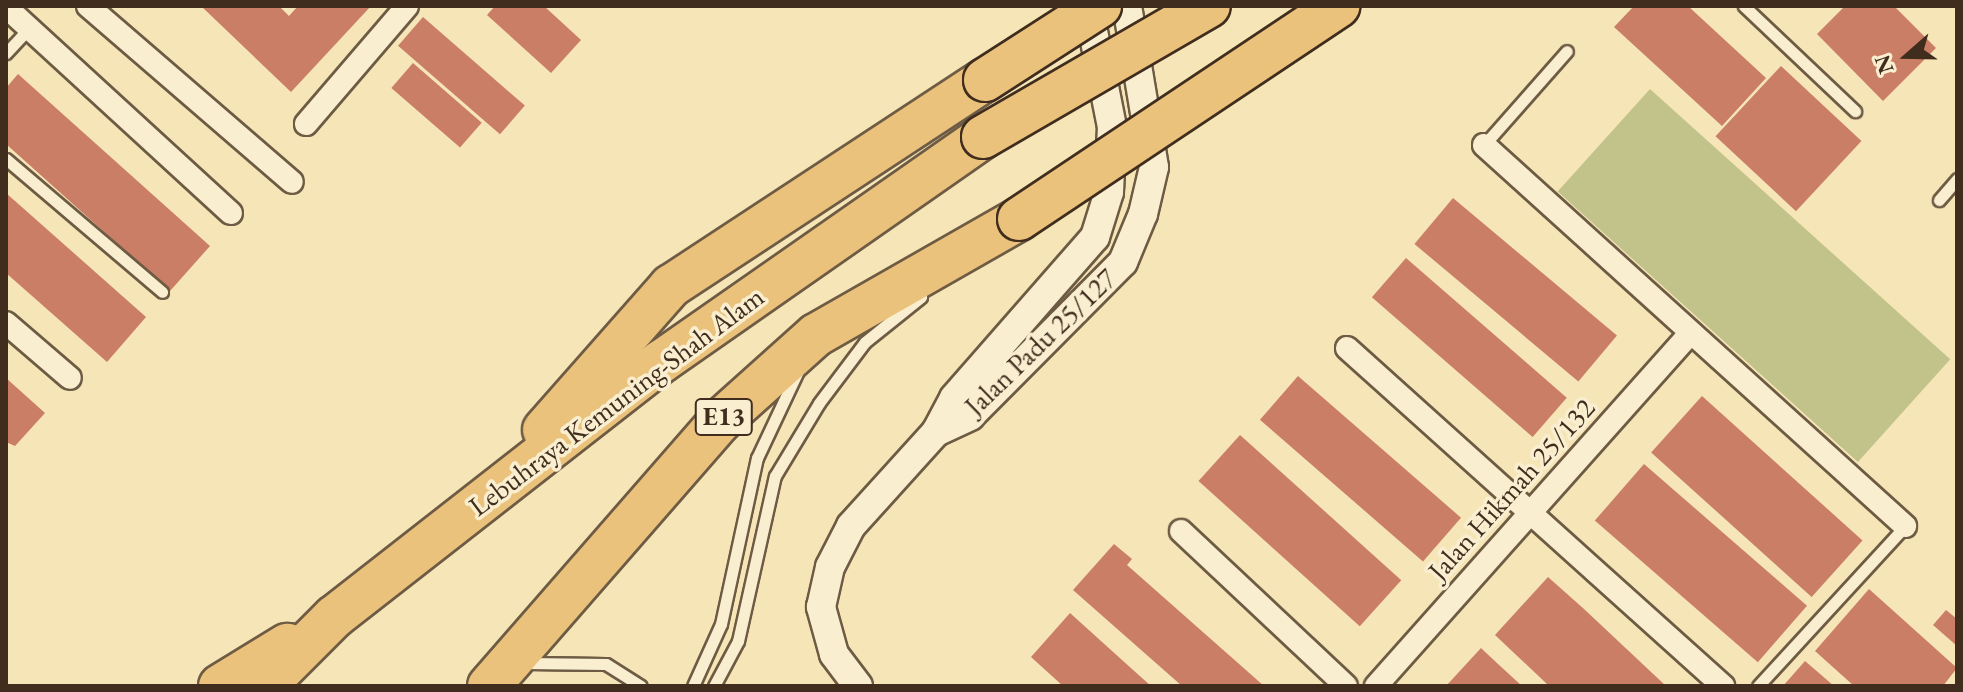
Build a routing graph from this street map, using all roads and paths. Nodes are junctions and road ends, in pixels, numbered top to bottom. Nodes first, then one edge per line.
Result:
1 (88, 6) edge
2 (407, 6) edge
3 (1088, 6) edge
4 (1100, 6) edge
5 (1127, 6) edge
6 (1209, 6) edge
7 (1338, 6) edge
8 (1744, 6) edge
9 (6, 7) edge
10 (29, 28) junction
11 (1567, 51) dead end
12 (6, 53) edge
13 (1855, 111) dead end
14 (306, 124) dead end
15 (1484, 145) joint
16 (6, 159) edge
17 (1957, 179) edge
18 (292, 182) dead end
19 (1939, 200) dead end
20 (231, 213) dead end
21 (1019, 219) junction
22 (948, 275) dead end
23 (936, 285) dead end
24 (162, 292) dead end
25 (6, 323) edge
26 (1691, 333) junction
27 (816, 335) junction
28 (1347, 348) dead end
29 (70, 378) dead end
30 (936, 432) junction
31 (477, 506) junction
32 (1530, 513) junction
33 (1905, 526) joint
34 (1181, 531) dead end
35 (334, 617) junction
36 (498, 674) edge
37 (265, 685) edge
38 (220, 686) edge
39 (641, 686) edge
40 (693, 686) edge
41 (714, 686) edge
42 (858, 686) edge
43 (1346, 686) edge
44 (1376, 686) edge
45 (1723, 686) edge
46 (1758, 686) edge

1 - 18 street
2 - 14 street
3 - 30 street, Jalan Padu 25/127
4 - 31 highway, bridge
5 - 30 street, Jalan Padu 25/127
6 - 31 highway, Lebuhraya Kemuning-Shah Alam, bridge
7 - 21 highway, E13, bridge
8 - 13 lane
9 - 10 street
10 - 12 lane
10 - 20 street
11 - 15 lane
15 - 26 street
16 - 24 lane
17 - 19 lane
21 - 22 lane
21 - 27 highway, E13
23 - 41 lane
25 - 29 street
26 - 32 street, Jalan Hikmah 25/132
26 - 33 street
27 - 36 highway, E13
27 - 40 lane
28 - 32 street
30 - 42 street, Jalan Padu 25/127
31 - 35 highway, Lebuhraya Kemuning-Shah Alam
32 - 44 street, Jalan Hikmah 25/132
32 - 45 street
33 - 46 lane
34 - 43 street
35 - 37 highway, Lebuhraya Kemuning-Shah Alam
35 - 38 highway
36 - 39 lane

